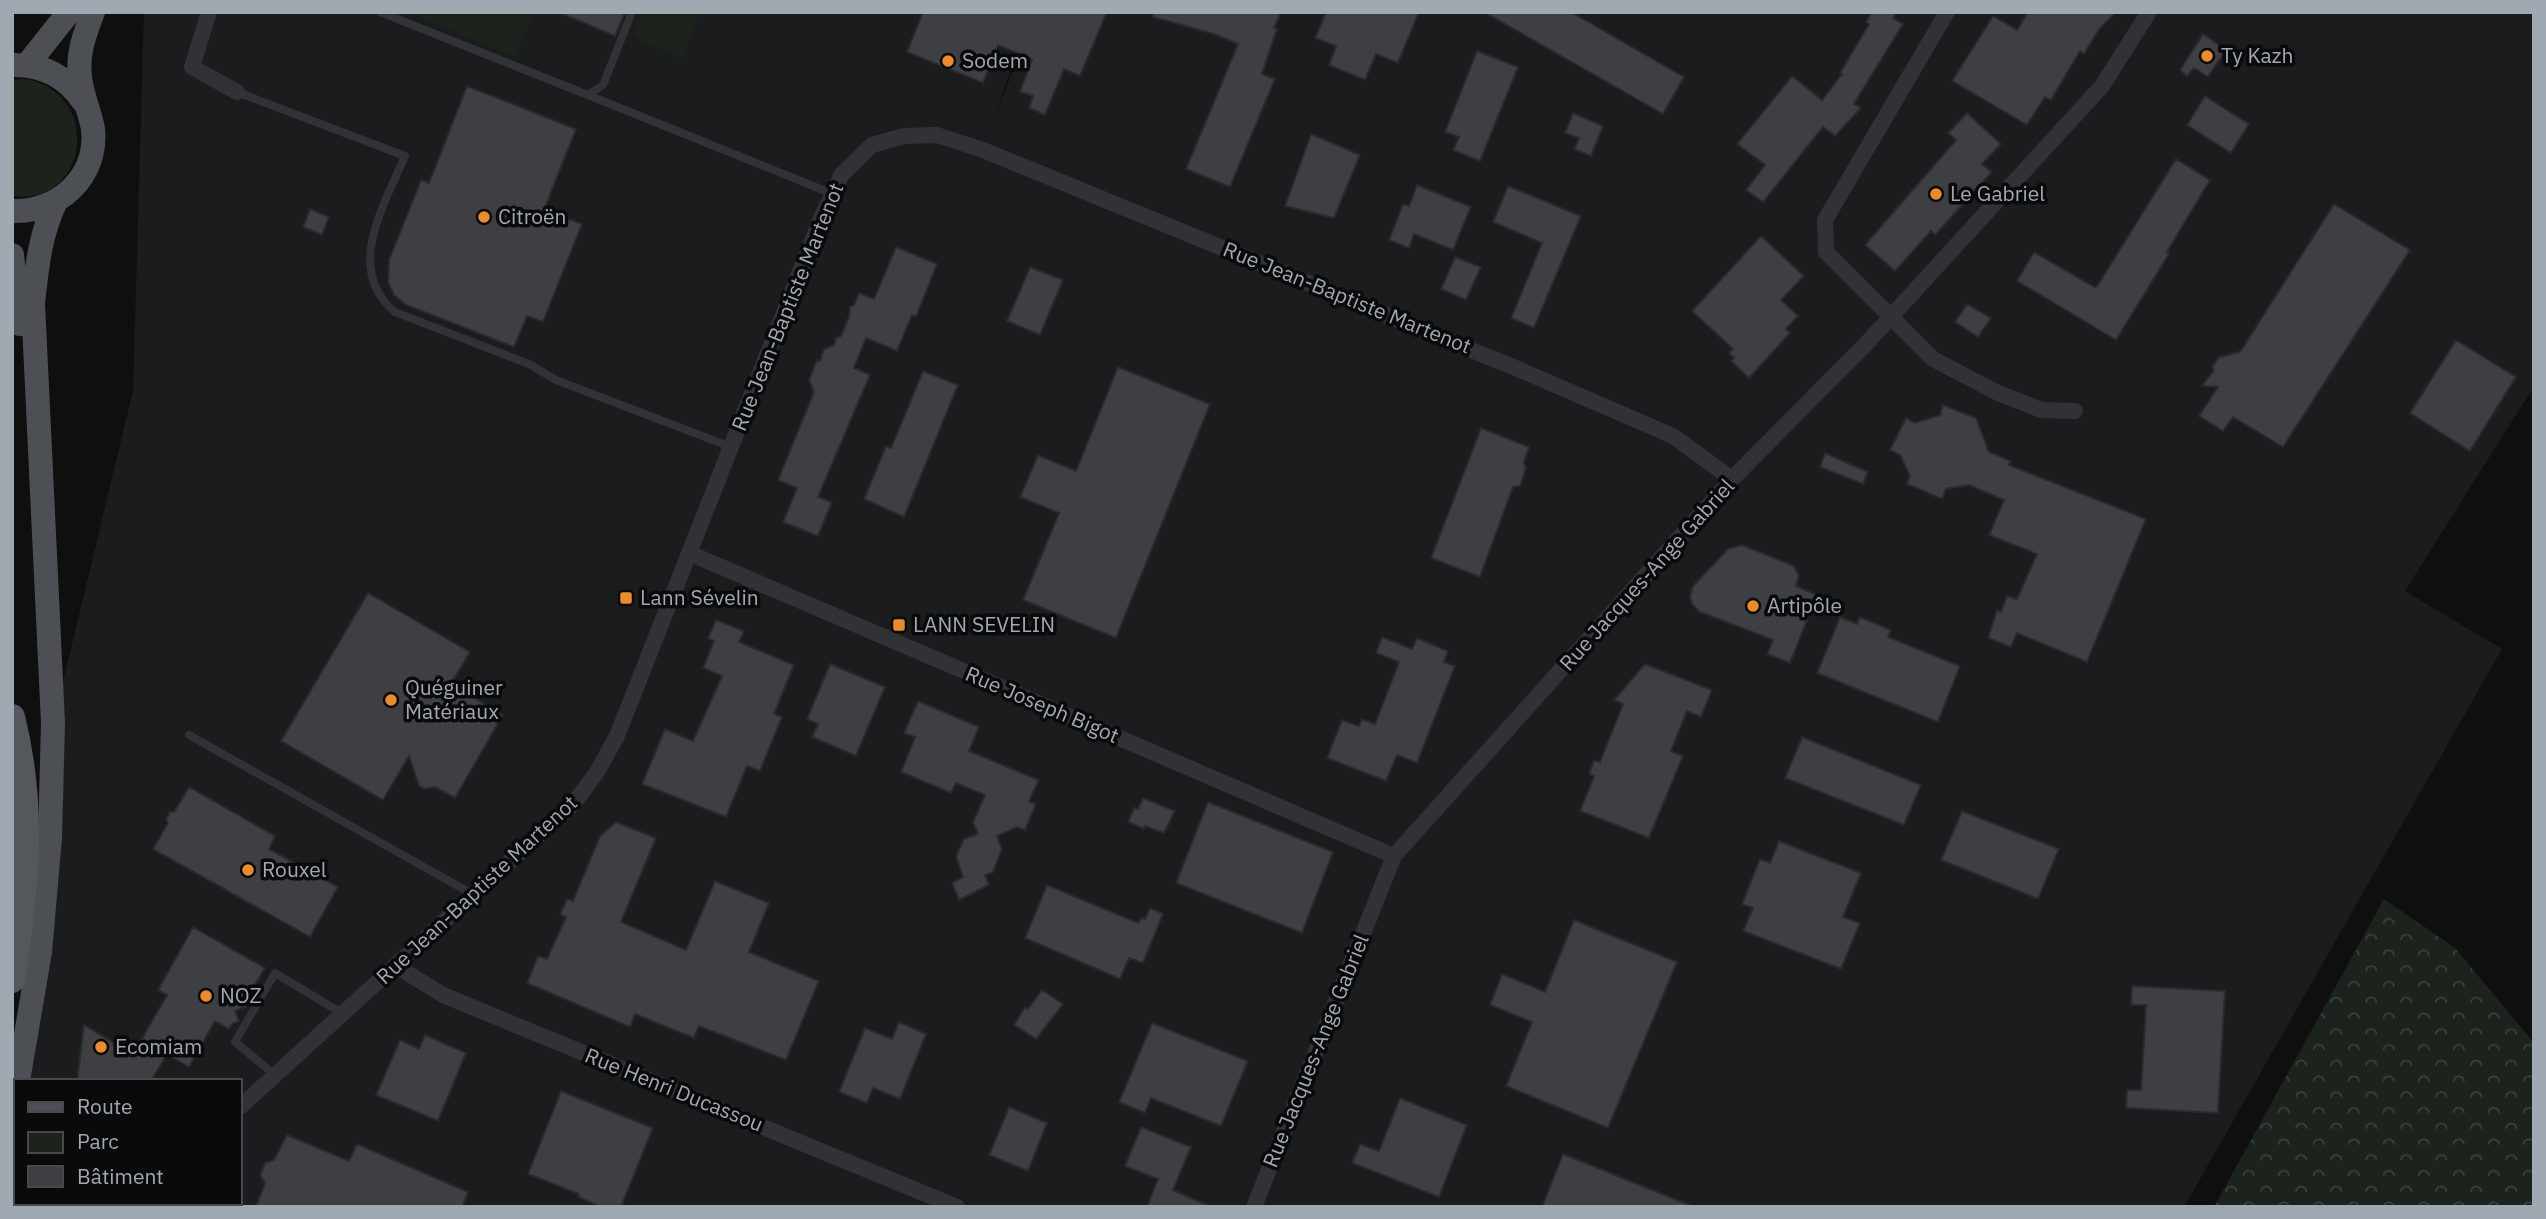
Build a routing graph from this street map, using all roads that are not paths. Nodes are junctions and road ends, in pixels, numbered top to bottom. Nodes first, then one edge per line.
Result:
1 (69, 12) edge
2 (93, 12) edge
3 (209, 12) edge
4 (380, 12) edge
5 (632, 12) edge
6 (1948, 12) edge
7 (2150, 12) edge
8 (20, 65) edge
9 (237, 92) joint
10 (588, 95) junction
11 (85, 104) junction
12 (833, 194) junction
13 (56, 201) junction
14 (12, 211) edge
15 (12, 255) edge
16 (1890, 317) junction
17 (2074, 411) dead end
18 (731, 447) junction
19 (1732, 479) junction
20 (690, 553) junction
21 (12, 717) edge
22 (189, 735) dead end
23 (1394, 856) junction
24 (474, 895) junction
25 (396, 966) junction
26 (12, 980) edge
27 (343, 1014) junction
28 (12, 1048) edge
29 (275, 1075) junction
30 (18, 1079) edge
31 (242, 1105) edge
32 (957, 1207) edge
33 (1254, 1207) edge

1 - 8 main road
2 - 11 main road
3 - 9 street
4 - 10 lane
5 - 10 lane
6 - 16 street
7 - 16 street, Rue Jacques-Ange Gabriel
8 - 11 main road
9 - 18 lane
10 - 12 lane
11 - 13 main road
12 - 18 street, Rue Jean-Baptiste Martenot
12 - 19 street, Rue Jean-Baptiste Martenot
13 - 14 main road
13 - 30 main road
15 - 28 main road
16 - 17 street
16 - 19 street, Rue Jacques-Ange Gabriel
18 - 20 street, Rue Jean-Baptiste Martenot
19 - 23 street, Rue Jacques-Ange Gabriel
20 - 23 street, Rue Joseph Bigot
20 - 24 street, Rue Jean-Baptiste Martenot
21 - 26 highway
22 - 24 lane
23 - 33 street, Rue Jacques-Ange Gabriel
24 - 25 street, Rue Jean-Baptiste Martenot
25 - 27 street, Rue Jean-Baptiste Martenot
25 - 32 street, Rue Henri Ducassou
27 - 29 street, Rue Jean-Baptiste Martenot
27 - 29 lane
29 - 31 street, Rue Jean-Baptiste Martenot

